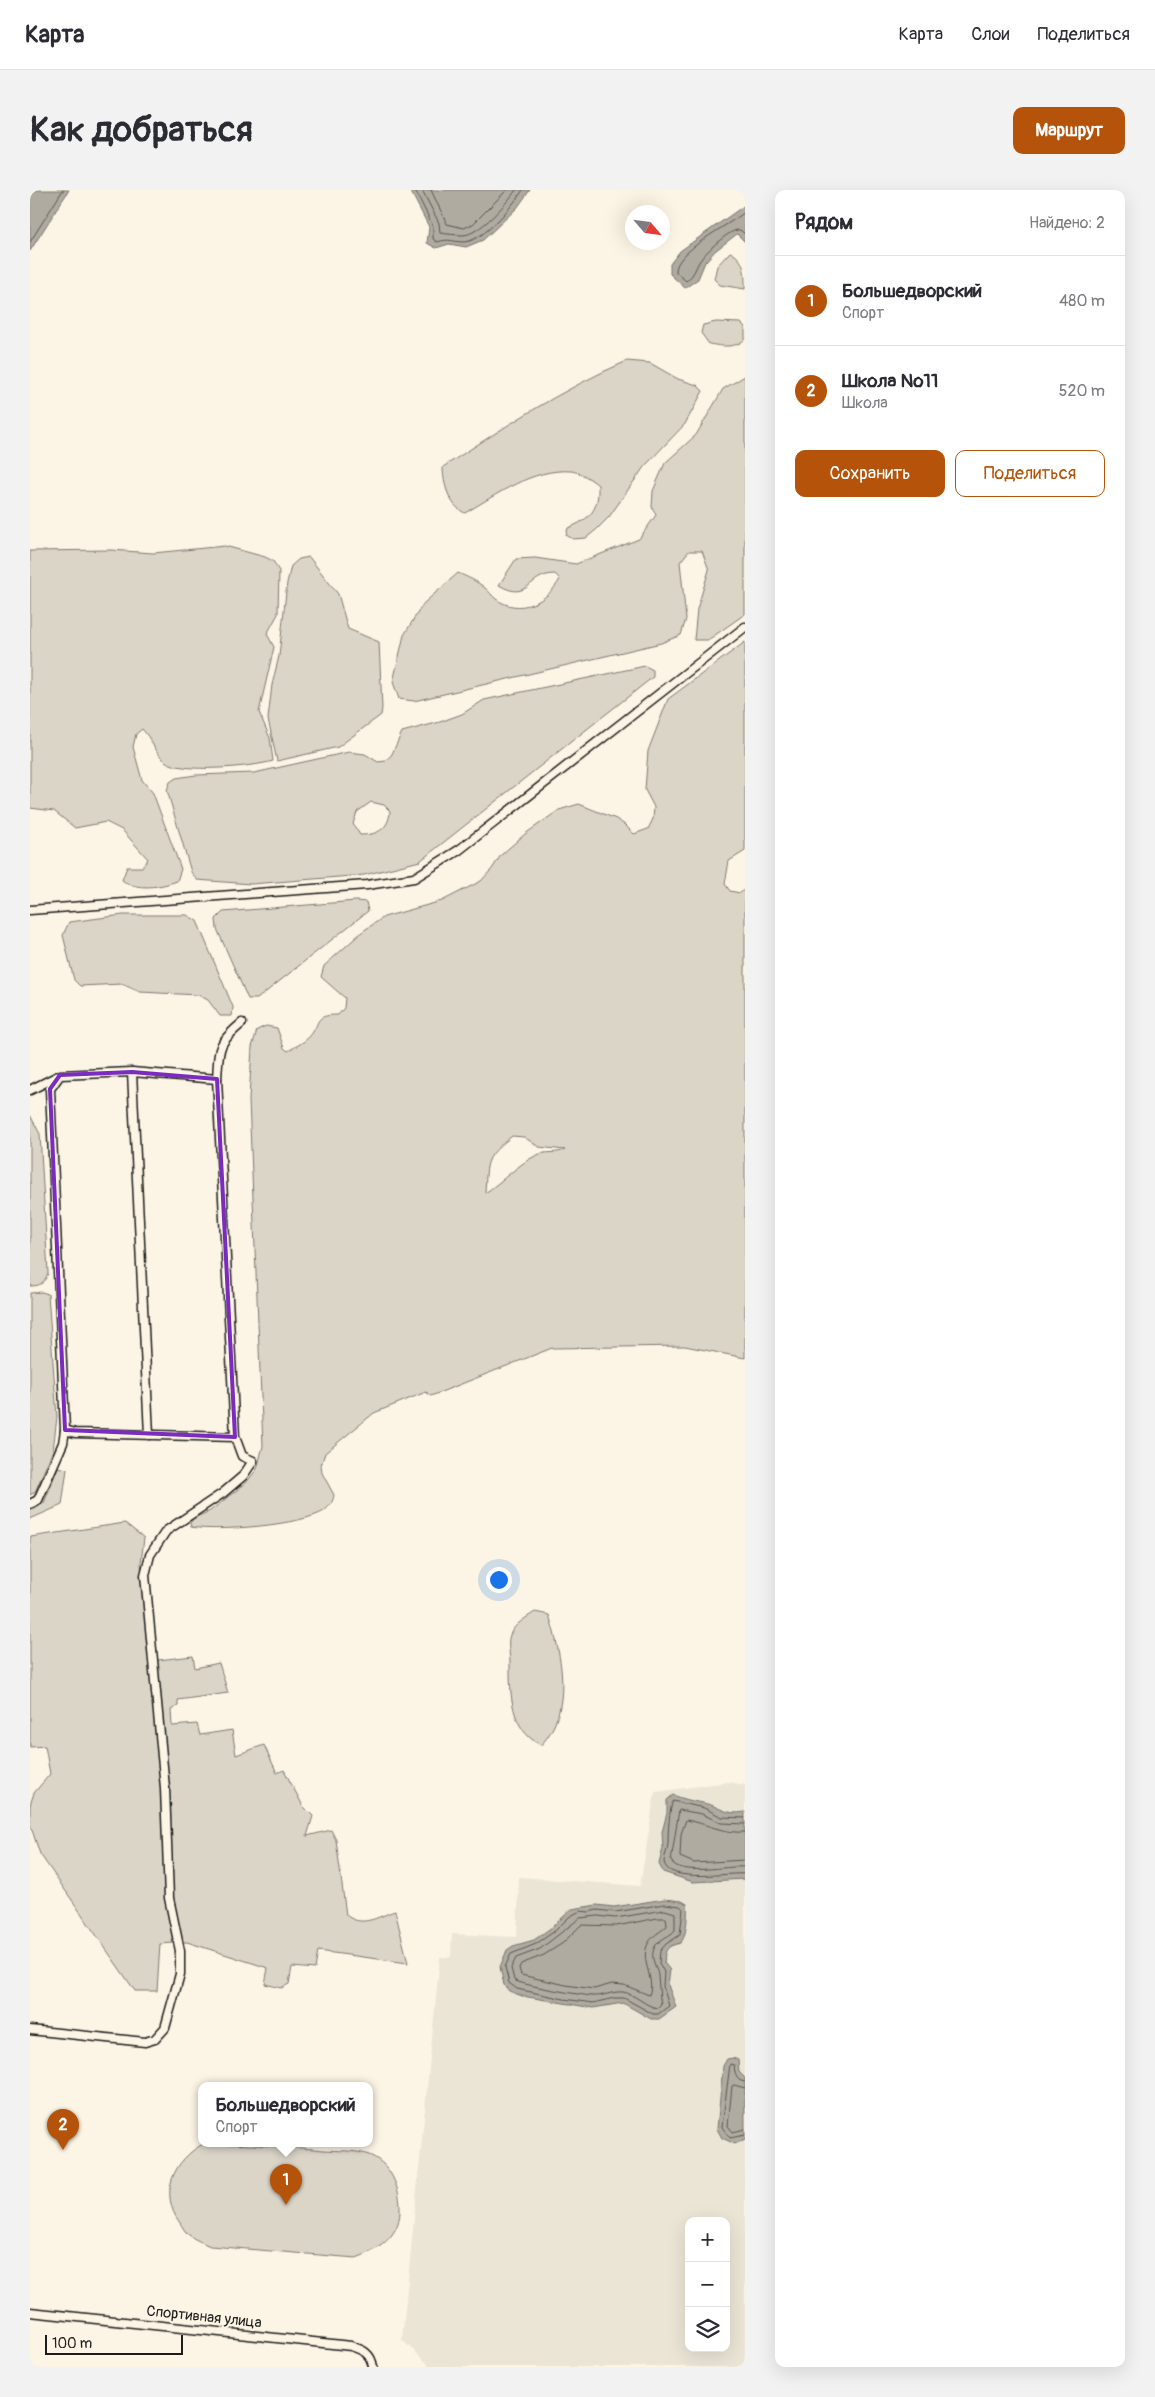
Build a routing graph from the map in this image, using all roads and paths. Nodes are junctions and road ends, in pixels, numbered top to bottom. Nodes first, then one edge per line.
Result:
1 (745, 627) edge
2 (30, 910) edge
3 (242, 1023) dead end
4 (132, 1072) junction
5 (60, 1075) junction
6 (217, 1080) junction
7 (30, 1090) edge
8 (65, 1430) junction
9 (149, 1435) junction
10 (235, 1437) junction
11 (30, 1504) edge
12 (30, 2030) edge
13 (30, 2312) edge
14 (373, 2367) edge

1 - 2 street
3 - 6 street
4 - 5 street
4 - 6 street
4 - 9 street
5 - 7 street
5 - 8 street
6 - 10 street
8 - 9 street
8 - 11 street
9 - 10 street
10 - 12 street
13 - 14 street, Спортивная улица

